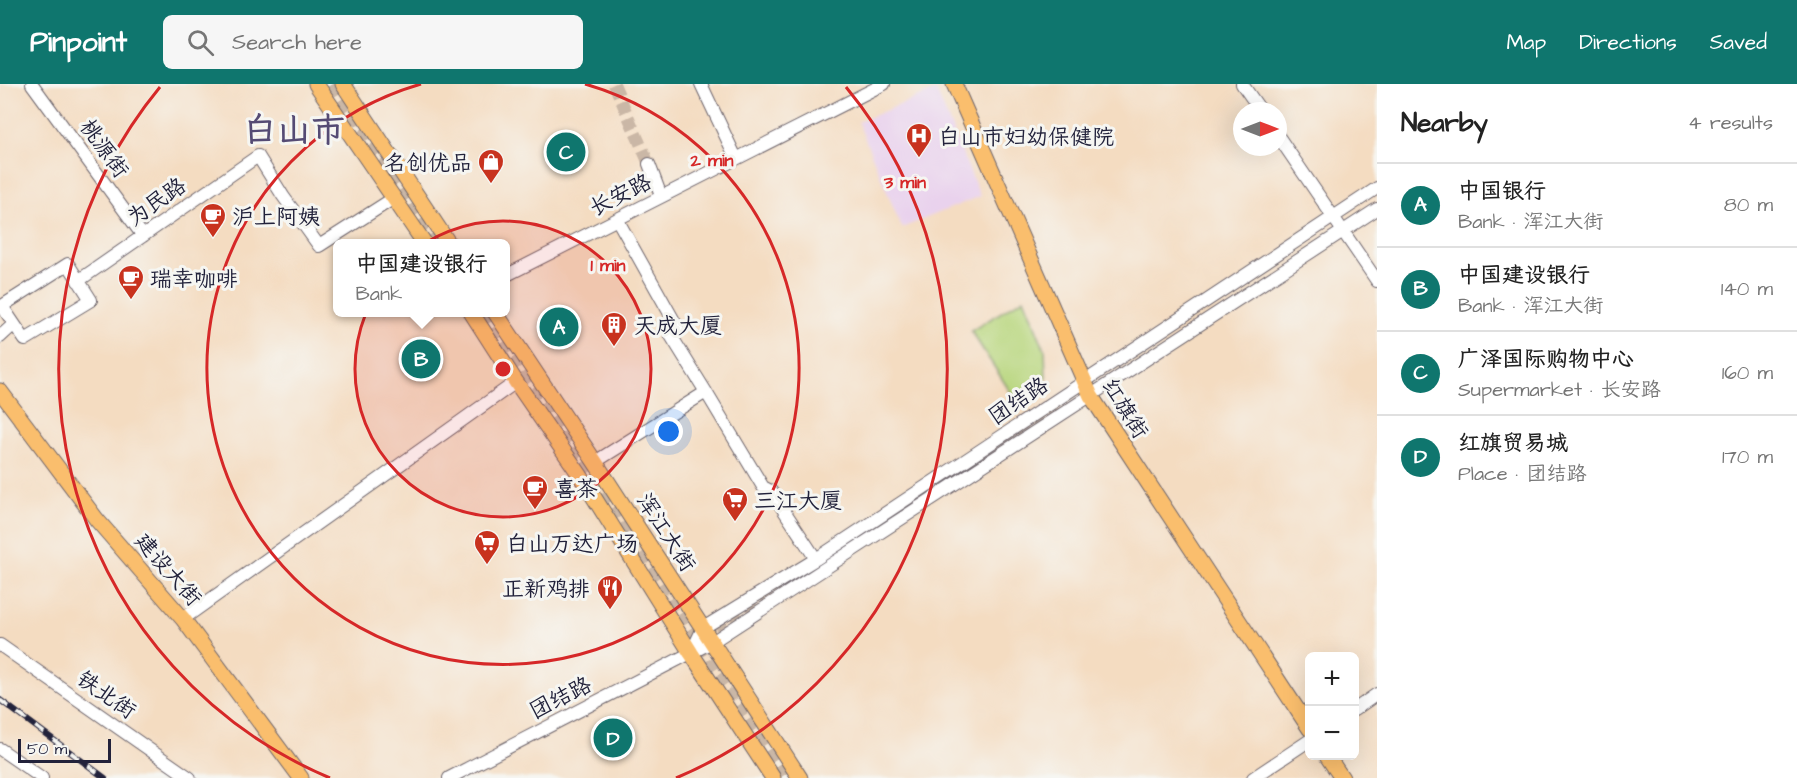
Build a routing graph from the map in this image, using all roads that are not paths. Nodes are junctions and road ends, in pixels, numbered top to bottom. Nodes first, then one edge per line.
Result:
1 (32, 84) edge
2 (316, 84) edge
3 (343, 84) edge
4 (701, 84) edge
5 (884, 84) edge
6 (954, 84) edge
7 (1242, 84) edge
8 (1255, 102) edge
9 (1287, 149) edge
10 (736, 158) junction
11 (649, 164) tunnel mouth
12 (1377, 188) edge
13 (661, 196) junction
14 (394, 198) junction
15 (1377, 208) edge
16 (1335, 217) junction
17 (617, 219) junction
18 (1344, 230) junction
19 (143, 236) junction
20 (422, 239) edge
21 (446, 239) edge
22 (510, 273) edge
23 (78, 281) junction
24 (1377, 281) edge
25 (474, 317) edge
26 (498, 317) edge
27 (14, 324) junction
28 (0, 337) edge
29 (516, 382) junction
30 (1087, 389) junction
31 (0, 391) edge
32 (706, 392) junction
33 (595, 462) junction
34 (816, 559) junction
35 (183, 619) junction
36 (703, 628) junction
37 (712, 642) junction
38 (0, 645) edge
39 (690, 653) junction
40 (1377, 694) edge
41 (1359, 707) edge
42 (1305, 721) edge
43 (1305, 743) edge
44 (0, 748) edge
45 (1330, 760) edge
46 (42, 778) edge
47 (190, 778) edge
48 (301, 778) edge
49 (449, 778) edge
50 (773, 778) edge
51 (800, 778) edge
52 (1253, 778) edge
53 (1342, 778) edge

1 - 19 street, 桃源街
2 - 14 main road
3 - 21 main road
4 - 10 street
5 - 10 street, 长安路
6 - 30 main road, 红旗街
7 - 8 street
9 - 16 street
10 - 13 street, 长安路
11 - 13 street
12 - 16 street, 团结路
13 - 17 street, 长安路
14 - 19 street, 为民路
14 - 20 main road
15 - 18 street, 团结路
16 - 18 street
16 - 30 street, 团结路
17 - 22 street, 长安路
17 - 32 street
18 - 24 street
18 - 30 street, 团结路
19 - 23 street, 为民路
23 - 27 street
23 - 27 street
25 - 29 main road, 浑江大街
26 - 33 main road, 浑江大街
27 - 28 street
29 - 35 street
29 - 39 main road, 浑江大街
30 - 34 street, 团结路
30 - 37 street, 团结路
30 - 42 main road, 红旗街
31 - 35 main road, 建设大街
32 - 33 street
32 - 34 street
33 - 36 main road, 浑江大街
34 - 36 street, 团结路
35 - 48 main road, 建设大街
36 - 37 main road, 浑江大街
36 - 39 street
37 - 39 street, 团结路
37 - 51 main road, 浑江大街
38 - 47 street, 铁北街
39 - 49 street, 团结路
39 - 50 main road, 浑江大街
40 - 41 street
43 - 52 street
44 - 46 street
45 - 53 main road

